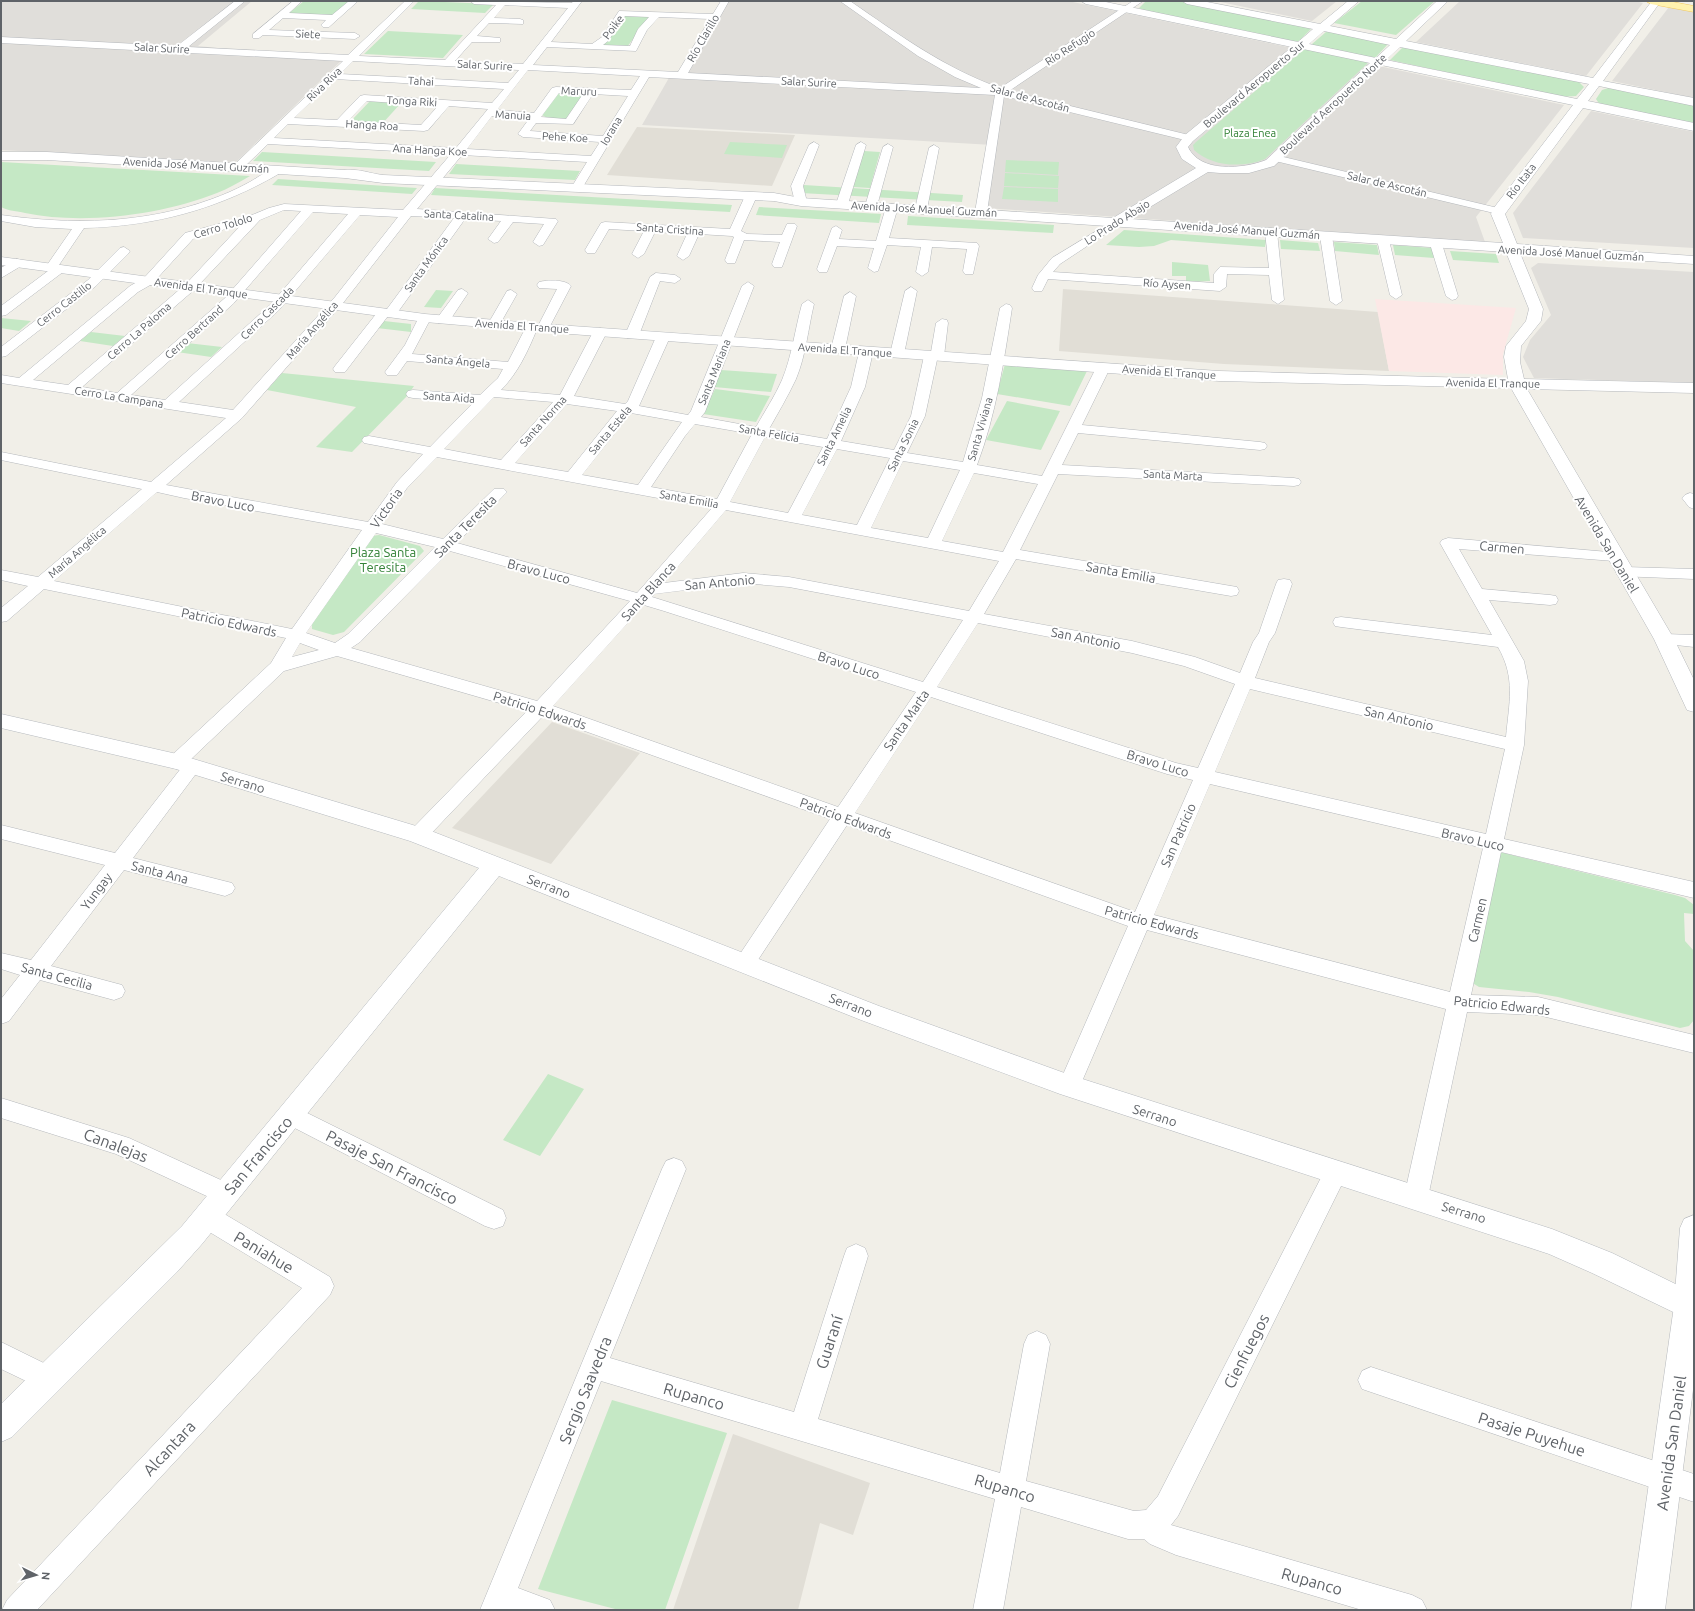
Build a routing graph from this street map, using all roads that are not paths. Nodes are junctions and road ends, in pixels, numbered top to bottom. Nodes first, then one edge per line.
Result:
1 (241, 1) edge
2 (298, 1) edge
3 (354, 1) edge
4 (410, 1) edge
5 (474, 1) edge
6 (725, 1) edge
7 (844, 1) edge
8 (1086, 1) edge
9 (1139, 1) edge
10 (1187, 1) edge
11 (1354, 1) edge
12 (1443, 1) edge
13 (1655, 1) edge
14 (498, 2) edge
15 (535, 2) edge
16 (577, 3) edge
17 (1694, 9) edge
18 (1126, 10) junction
19 (657, 14) junction
20 (280, 15) junction
21 (716, 17) junction
22 (335, 18) junction
23 (487, 20) junction
24 (520, 22) dead end
25 (1321, 28) junction
26 (261, 32) junction
27 (316, 34) junction
28 (355, 36) dead end
29 (470, 38) junction
30 (1, 40) edge
31 (497, 40) dead end
32 (246, 42) dead end
33 (1398, 43) junction
34 (544, 44) junction
35 (1300, 46) junction
36 (594, 47) junction
37 (179, 49) junction
38 (351, 58) junction
39 (1378, 61) junction
40 (448, 64) junction
41 (525, 68) junction
42 (646, 74) junction
43 (332, 76) junction
44 (681, 76) junction
45 (1595, 82) junction
46 (981, 85) junction
47 (510, 86) junction
48 (590, 91) junction
49 (970, 91) junction
50 (1000, 92) junction
51 (634, 93) junction
52 (1694, 102) edge
53 (446, 103) junction
54 (1580, 103) junction
55 (492, 110) junction
56 (535, 118) junction
57 (287, 120) junction
58 (340, 123) junction
59 (1694, 127) edge
60 (523, 134) joint
61 (1189, 138) junction
62 (606, 139) junction
63 (266, 141) junction
64 (861, 144) dead end
65 (814, 145) dead end
66 (888, 147) dead end
67 (934, 148) dead end
68 (1, 150) edge
69 (459, 152) junction
70 (1, 156) edge
71 (47, 156) junction
72 (1275, 158) junction
73 (594, 159) junction
74 (238, 167) junction
75 (1207, 167) junction
76 (278, 170) junction
77 (435, 180) junction
78 (577, 188) junction
79 (749, 199) junction
80 (801, 202) junction
81 (842, 204) junction
82 (871, 206) junction
83 (892, 207) junction
84 (310, 208) junction
85 (921, 209) junction
86 (357, 211) junction
87 (1498, 211) junction
88 (981, 212) junction
89 (407, 213) junction
90 (462, 215) junction
91 (256, 217) junction
92 (1, 218) edge
93 (510, 218) junction
94 (1118, 221) junction
95 (80, 225) junction
96 (791, 226) dead end
97 (651, 228) junction
98 (695, 230) junction
99 (836, 230) dead end
100 (1271, 232) junction
101 (737, 234) junction
102 (1326, 236) junction
103 (494, 239) dead end
104 (786, 239) junction
105 (1383, 240) junction
106 (538, 242) dead end
107 (832, 242) junction
108 (881, 243) junction
109 (927, 244) junction
110 (1436, 244) junction
111 (1511, 249) junction
112 (591, 250) dead end
113 (124, 251) dead end
114 (638, 254) dead end
115 (683, 256) dead end
116 (731, 260) dead end
117 (1694, 260) edge
118 (1, 261) edge
119 (17, 263) junction
120 (778, 264) dead end
121 (55, 268) junction
122 (874, 268) dead end
123 (823, 269) dead end
124 (969, 271) dead end
125 (922, 272) dead end
126 (1275, 272) junction
127 (1, 274) edge
128 (102, 274) junction
129 (1044, 275) junction
130 (675, 279) dead end
131 (148, 281) junction
132 (543, 285) dead end
133 (748, 286) dead end
134 (190, 287) junction
135 (1038, 288) dead end
136 (911, 291) dead end
137 (462, 292) dead end
138 (236, 293) junction
139 (511, 294) dead end
140 (1396, 295) dead end
141 (850, 296) dead end
142 (1452, 296) dead end
143 (282, 299) junction
144 (1278, 300) dead end
145 (1336, 301) dead end
146 (808, 304) dead end
147 (333, 306) junction
148 (1006, 308) dead end
149 (1, 312) edge
150 (387, 313) junction
151 (425, 318) junction
152 (443, 320) junction
153 (942, 323) dead end
154 (494, 324) junction
155 (538, 328) junction
156 (600, 332) junction
157 (632, 335) junction
158 (663, 337) junction
159 (727, 341) junction
160 (799, 347) junction
161 (838, 350) junction
162 (866, 352) junction
163 (1, 353) edge
164 (897, 354) junction
165 (934, 356) junction
166 (404, 357) junction
167 (997, 361) junction
168 (512, 366) junction
169 (1104, 368) junction
170 (340, 369) dead end
171 (392, 372) dead end
172 (1, 379) edge
173 (22, 382) junction
174 (1518, 383) junction
175 (1693, 389) edge
176 (71, 390) junction
177 (413, 394) dead end
178 (120, 397) junction
179 (488, 397) junction
180 (563, 399) junction
181 (167, 405) junction
182 (628, 408) junction
183 (237, 415) junction
184 (692, 419) junction
185 (1073, 428) junction
186 (761, 431) junction
187 (369, 440) dead end
188 (832, 444) junction
189 (1260, 446) dead end
190 (433, 451) junction
191 (898, 455) junction
192 (1, 456) edge
193 (505, 465) junction
194 (968, 467) junction
195 (1049, 475) junction
196 (572, 477) junction
197 (1294, 482) dead end
198 (153, 487) junction
199 (642, 490) junction
200 (499, 492) dead end
201 (722, 504) junction
202 (793, 517) junction
203 (372, 528) junction
204 (862, 530) junction
205 (933, 543) junction
206 (446, 545) junction
207 (1010, 556) junction
208 (1614, 556) junction
209 (1624, 572) junction
210 (1694, 574) edge
211 (1, 575) edge
212 (41, 583) junction
213 (1284, 584) dead end
214 (1231, 591) dead end
215 (645, 594) junction
216 (1476, 594) junction
217 (1550, 600) dead end
218 (1, 617) edge
219 (973, 617) junction
220 (1341, 622) dead end
221 (296, 635) junction
222 (1664, 639) junction
223 (1694, 641) edge
224 (1505, 642) junction
225 (337, 650) junction
226 (278, 667) junction
227 (1245, 682) junction
228 (926, 690) junction
229 (1694, 705) edge
230 (540, 708) junction
231 (1, 721) edge
232 (1515, 745) junction
233 (184, 765) junction
234 (1204, 776) junction
235 (841, 817) junction
236 (1, 832) edge
237 (418, 835) junction
238 (1494, 844) junction
239 (119, 862) junction
240 (495, 865) junction
241 (225, 888) dead end
242 (1694, 890) edge
243 (1140, 920) junction
244 (1, 961) edge
245 (745, 963) junction
246 (35, 970) junction
247 (114, 991) dead end
248 (1459, 1003) junction
249 (1, 1015) edge
250 (1694, 1044) edge
251 (1069, 1086) junction
252 (1, 1108) edge
253 (291, 1115) junction
254 (674, 1169) dead end
255 (1336, 1172) junction
256 (226, 1194) junction
257 (1416, 1197) junction
258 (207, 1217) junction
259 (494, 1218) dead end
260 (1694, 1228) edge
261 (856, 1256) dead end
262 (321, 1286) joint
263 (1691, 1307) edge
264 (1037, 1344) dead end
265 (1, 1354) edge
266 (594, 1366) junction
267 (50, 1379) junction
268 (1371, 1380) dead end
269 (1, 1426) edge
270 (802, 1428) junction
271 (1680, 1483) edge
272 (1011, 1490) junction
273 (1148, 1524) junction
274 (498, 1603) edge
275 (17, 1610) edge
276 (540, 1610) edge
277 (988, 1610) edge
278 (1412, 1610) edge
279 (1648, 1610) edge

1 - 37 street
2 - 20 street, Siete
3 - 22 street
4 - 38 street, Riva Riva
5 - 14 street
6 - 21 street, Río Clarillo
7 - 46 street, Salar de Ascotán
8 - 18 street
9 - 18 street, Río Refugio
10 - 25 street
11 - 25 street, Boulevard Aeropuerto Sur
12 - 33 street, Boulevard Aeropuerto Norte
13 - 17 main road
13 - 45 street, Río Itata
14 - 15 street
14 - 23 street
15 - 16 street
16 - 34 street, María Angélica
18 - 35 street
18 - 50 street, Río Refugio
19 - 21 street, Poike
19 - 36 street, Poike
19 - 36 street, Poike
20 - 22 street, Siete
20 - 26 street, Siete
21 - 44 street, Río Clarillo
22 - 27 street
23 - 24 street
23 - 29 street
25 - 33 street
25 - 35 street, Boulevard Aeropuerto Sur
26 - 27 street, Siete
26 - 32 street, Siete
27 - 28 street, Siete
29 - 31 street
29 - 40 street
30 - 37 street, Salar Surire
33 - 39 street, Boulevard Aeropuerto Norte
33 - 45 street
34 - 36 street, Poike
34 - 41 street, María Angélica
35 - 39 street
35 - 61 street, Boulevard Aeropuerto Sur
37 - 38 street, Salar Surire
38 - 40 street, Salar Surire
38 - 43 street, Riva Riva
39 - 54 street
39 - 72 street, Boulevard Aeropuerto Norte
40 - 41 street, Salar Surire
41 - 42 street, Salar Surire
41 - 47 street, María Angélica
42 - 44 street, Salar Surire
42 - 51 street, Iorana
43 - 47 street, Tahai
43 - 57 street, Riva Riva
44 - 49 street, Salar Surire
45 - 52 street
45 - 54 street, Río Itata
46 - 49 street
46 - 50 street, Salar de Ascotán
47 - 55 street, María Angélica
48 - 51 street, Maruru
48 - 56 street, Maruru
48 - 56 street, Manuia
49 - 50 street, Salar Surire
50 - 61 street, Salar de Ascotán
50 - 88 street
51 - 62 street, Iorana
53 - 55 street, Tonga Riki
53 - 58 street, Tonga Riki
53 - 58 street, Hanga Roa
54 - 59 street
54 - 87 street, Río Itata
55 - 56 street, Manuia
55 - 69 street, María Angélica
56 - 60 street, Maruru
57 - 58 street, Hanga Roa
57 - 63 street, Riva Riva
60 - 62 street, Pehe Koe
61 - 75 street
62 - 73 street, Iorana
63 - 69 street, Ana Hanga Koe
63 - 74 street, Riva Riva
64 - 81 street
65 - 80 street
66 - 82 street
67 - 85 street
68 - 71 street, Avenida José Manuel Guzmán
69 - 73 street, Ana Hanga Koe
69 - 77 street, María Angélica
70 - 71 street, Avenida José Manuel Guzmán
71 - 74 street, Avenida José Manuel Guzmán
72 - 75 street, Boulevard Aeropuerto Norte
72 - 87 street, Salar de Ascotán
73 - 78 street, Iorana
74 - 76 street, Avenida José Manuel Guzmán
75 - 94 street, Lo Prado Abajo
76 - 77 street, Avenida José Manuel Guzmán
76 - 95 street
77 - 78 street, Avenida José Manuel Guzmán
77 - 89 street, María Angélica
78 - 79 street, Avenida José Manuel Guzmán
79 - 80 street, Avenida José Manuel Guzmán
79 - 101 street
80 - 81 street, Avenida José Manuel Guzmán
81 - 82 street, Avenida José Manuel Guzmán
82 - 83 street, Avenida José Manuel Guzmán
83 - 85 street, Avenida José Manuel Guzmán
83 - 108 street
84 - 86 street, Cerro Tololo
84 - 91 street, Cerro Tololo
84 - 138 street, Cerro Bertrand
85 - 88 street, Avenida José Manuel Guzmán
86 - 89 street, Cerro Tololo
86 - 143 street, Cerro Cascada
87 - 111 street, Río Itata
88 - 94 street, Avenida José Manuel Guzmán
89 - 90 street, Santa Catalina
89 - 147 street, María Angélica
90 - 93 street, Santa Catalina
90 - 150 street, Santa Mónica
91 - 131 street, Cerro Tololo
91 - 134 street, Cerro La Paloma
92 - 95 street
93 - 103 street, Santa Catalina
93 - 106 street, Santa Catalina
94 - 100 street, Avenida José Manuel Guzmán
94 - 129 street, Lo Prado Abajo
95 - 121 street
96 - 104 street
97 - 98 street, Santa Cristina
97 - 112 street, Santa Cristina
97 - 114 street
98 - 101 street, Santa Cristina
98 - 115 street
99 - 107 street
100 - 102 street, Avenida José Manuel Guzmán
100 - 126 street
101 - 104 street, Santa Cristina
101 - 116 street
102 - 105 street, Avenida José Manuel Guzmán
102 - 145 street
104 - 120 street
105 - 110 street, Avenida José Manuel Guzmán
105 - 140 street
107 - 108 street
107 - 123 street
108 - 109 street
108 - 122 street
109 - 124 street
109 - 125 street
110 - 111 street, Avenida José Manuel Guzmán
110 - 142 street
111 - 117 street, Avenida José Manuel Guzmán
111 - 174 street, Río Itata
113 - 128 street, Cerro Castillo
118 - 119 street, Avenida El Tranque
119 - 121 street, Avenida El Tranque
119 - 127 street
121 - 128 street, Avenida El Tranque
121 - 149 street
126 - 129 street, Río Aysen
126 - 144 street
128 - 131 street, Avenida El Tranque
128 - 163 street, Cerro Castillo
129 - 135 street, Lo Prado Abajo
130 - 157 street
131 - 134 street, Avenida El Tranque
131 - 173 street, Cerro Tololo
132 - 155 street, Victoria
133 - 159 street, Santa Mariana
134 - 138 street, Avenida El Tranque
134 - 176 street, Cerro La Paloma
136 - 164 street
137 - 152 street
138 - 143 street, Avenida El Tranque
138 - 178 street, Cerro Bertrand
139 - 154 street
141 - 161 street
143 - 147 street, Avenida El Tranque
143 - 181 street, Cerro Cascada
146 - 160 street, Santa Blanca
147 - 150 street, Avenida El Tranque
147 - 183 street, María Angélica
148 - 167 street, Santa Viviana
150 - 151 street, Avenida El Tranque
150 - 170 street, Santa Mónica
151 - 152 street, Avenida El Tranque
151 - 166 street, Santa Ángela
152 - 154 street, Avenida El Tranque
153 - 165 street, Santa Sonia
154 - 155 street, Avenida El Tranque
155 - 156 street, Avenida El Tranque
155 - 168 street, Victoria
156 - 157 street, Avenida El Tranque
156 - 180 street, Santa Norma
157 - 158 street, Avenida El Tranque
158 - 159 street, Avenida El Tranque
158 - 182 street, Santa Estela
159 - 160 street, Avenida El Tranque
159 - 184 street, Santa Mariana
160 - 161 street, Avenida El Tranque
160 - 186 street, Santa Blanca
161 - 162 street, Avenida El Tranque
162 - 164 street, Avenida El Tranque
162 - 188 street, Santa Amelia
164 - 165 street, Avenida El Tranque
165 - 167 street, Avenida El Tranque
165 - 191 street, Santa Sonia
166 - 168 street, Santa Ángela
166 - 171 street, Santa Ángela
167 - 169 street, Avenida El Tranque
167 - 194 street, Santa Viviana
168 - 179 street, Victoria
169 - 174 street, Avenida El Tranque
169 - 185 street, Santa Marta
172 - 173 street, Cerro La Campana
173 - 176 street, Cerro La Campana
174 - 175 street, Avenida El Tranque
174 - 208 street, Avenida San Daniel
176 - 178 street, Cerro La Campana
177 - 179 street, Santa Aida
178 - 181 street, Cerro La Campana
179 - 180 street, Santa Felicia
179 - 190 street, Victoria
180 - 182 street, Santa Felicia
180 - 193 street, Santa Norma
181 - 183 street, Cerro La Campana
182 - 184 street, Santa Felicia
182 - 196 street, Santa Estela
183 - 198 street, María Angélica
184 - 186 street, Santa Felicia
184 - 199 street, Santa Mariana
185 - 189 street
185 - 195 street, Santa Marta
186 - 188 street, Santa Felicia
186 - 201 street, Santa Blanca
187 - 190 street, Santa Emilia
188 - 191 street, Santa Felicia
188 - 202 street, Santa Amelia
190 - 193 street, Santa Emilia
190 - 203 street, Victoria
191 - 194 street, Santa Felicia
191 - 204 street, Santa Sonia
192 - 198 street, Bravo Luco
193 - 196 street, Santa Emilia
194 - 195 street, Santa Felicia
194 - 205 street, Santa Viviana
195 - 197 street, Santa Marta
195 - 207 street, Santa Marta
196 - 199 street, Santa Emilia
198 - 203 street, Bravo Luco
198 - 212 street, María Angélica
199 - 201 street, Santa Emilia
200 - 206 street, Santa Teresita
201 - 202 street, Santa Emilia
201 - 215 street, Santa Blanca
202 - 204 street, Santa Emilia
203 - 206 street, Bravo Luco
203 - 221 street, Victoria
204 - 205 street, Santa Emilia
205 - 207 street, Santa Emilia
206 - 215 street, Bravo Luco
206 - 225 street, Santa Teresita
207 - 214 street, Santa Emilia
207 - 219 street, Santa Marta
208 - 209 street, Avenida San Daniel
208 - 216 street, Carmen
209 - 210 street
209 - 222 street, Avenida San Daniel
211 - 212 street, Patricio Edwards
212 - 218 street, María Angélica
212 - 221 street, Patricio Edwards
213 - 227 street, San Patricio
215 - 219 street, San Antonio
215 - 228 street, Bravo Luco
215 - 230 street, Santa Blanca
216 - 217 street
216 - 224 street, Carmen
219 - 227 street, San Antonio
219 - 228 street, Santa Marta
220 - 224 street
221 - 225 street, Patricio Edwards
221 - 226 street, Victoria
222 - 223 street
222 - 229 street, Avenida San Daniel
224 - 232 street, Carmen
225 - 226 street, Santa Teresita
225 - 230 street, Patricio Edwards
226 - 233 street, Victoria
227 - 232 street, San Antonio
227 - 234 street, San Patricio
228 - 234 street, Bravo Luco
228 - 235 street, Santa Marta
230 - 235 street, Patricio Edwards
230 - 237 street, Santa Blanca
231 - 233 street, Serrano
232 - 238 street, Carmen
233 - 237 street, Serrano
233 - 239 street, Yungay
234 - 238 street, Bravo Luco
234 - 243 street, San Patricio
235 - 243 street, Patricio Edwards
235 - 245 street, Santa Marta
236 - 239 street, Santa Ana
237 - 240 street, Serrano
238 - 242 street, Bravo Luco
238 - 248 street, Carmen
239 - 241 street, Santa Ana
239 - 246 street, Yungay
240 - 245 street, Serrano
240 - 253 street, San Francisco
243 - 248 street, Patricio Edwards
243 - 251 street, San Patricio
244 - 246 street, Santa Cecilia
245 - 251 street, Serrano
246 - 247 street, Santa Cecilia
246 - 249 street, Yungay
248 - 250 street, Patricio Edwards
248 - 257 street, Carmen
251 - 255 street, Serrano
252 - 256 street, Canalejas
253 - 256 street, San Francisco
253 - 259 street, Pasaje San Francisco
254 - 266 street, Sergio Saavedra
255 - 257 street, Serrano
255 - 273 street, Cienfuegos
256 - 258 street, San Francisco
257 - 263 street, Serrano
258 - 262 street, Paniahue
258 - 267 street, San Francisco
260 - 263 street, Avenida San Daniel
261 - 270 street, Guaraní
262 - 275 street, Alcantara
263 - 271 street, Avenida San Daniel
264 - 272 street
265 - 267 street
266 - 270 street, Rupanco
266 - 274 street, Sergio Saavedra
267 - 269 street, San Francisco
268 - 271 street, Pasaje Puyehue
270 - 272 street, Rupanco
271 - 279 street, Avenida San Daniel
272 - 273 street, Rupanco
272 - 277 street
273 - 278 street, Rupanco
274 - 276 street

